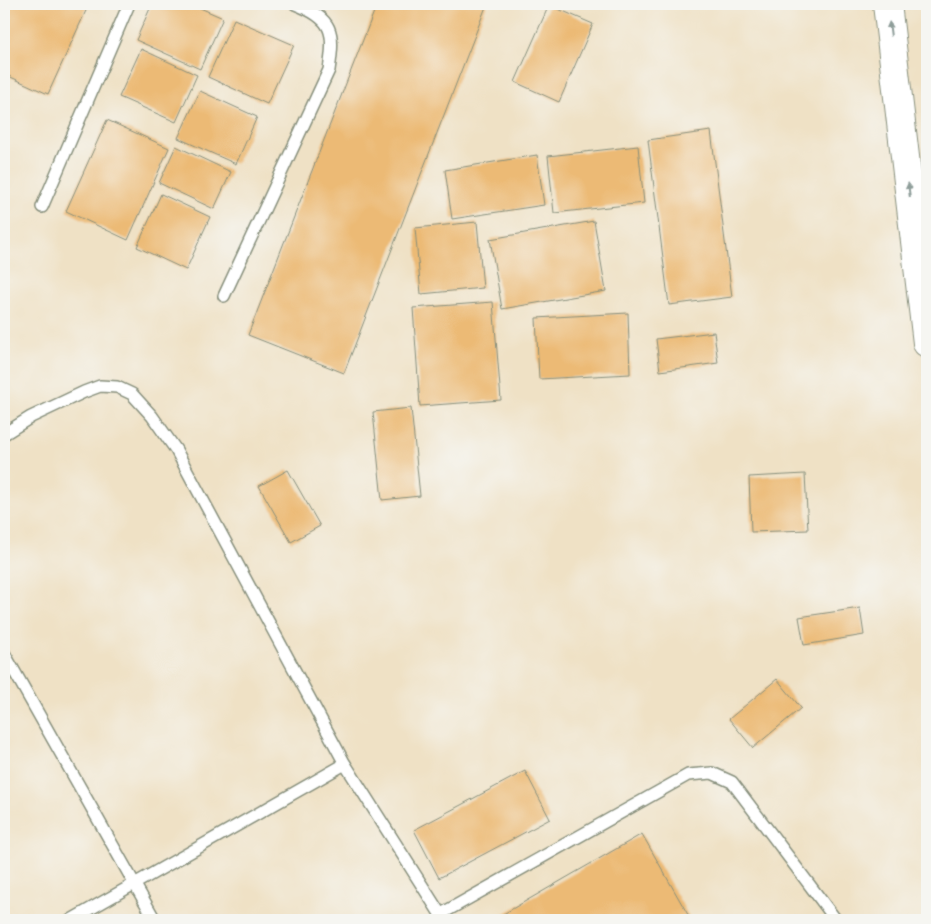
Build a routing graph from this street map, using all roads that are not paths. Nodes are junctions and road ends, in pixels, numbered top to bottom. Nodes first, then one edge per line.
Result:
1 (129, 4) edge
2 (295, 4) edge
3 (887, 4) edge
4 (42, 207) dead end
5 (224, 296) dead end
6 (927, 343) edge
7 (4, 434) edge
8 (4, 653) edge
9 (345, 764) junction
10 (134, 884) junction
11 (442, 917) edge
12 (70, 920) edge
13 (155, 920) edge
14 (836, 920) edge

1 - 4 lane
2 - 5 lane
6 -> 3 main road
7 - 9 lane
8 - 10 lane
9 - 10 lane
9 - 11 lane
10 - 12 lane
10 - 13 lane
11 - 14 lane

